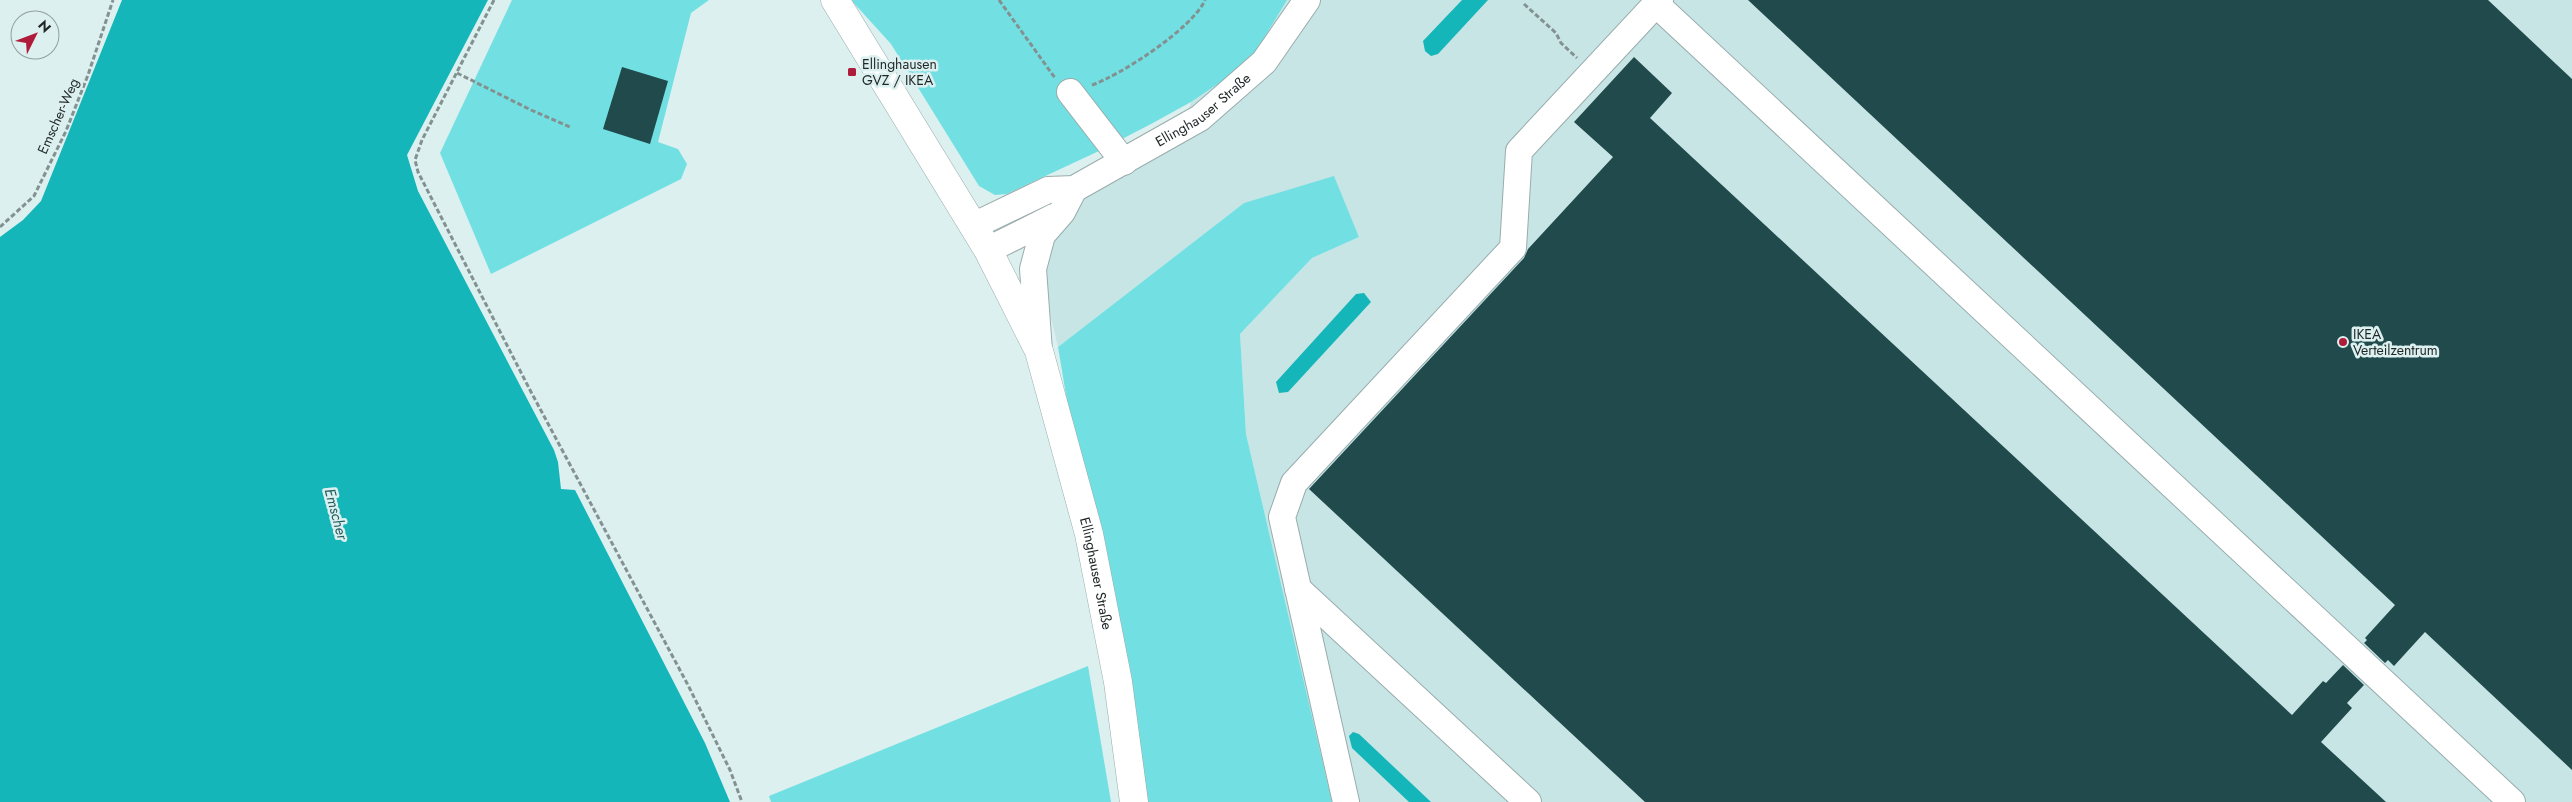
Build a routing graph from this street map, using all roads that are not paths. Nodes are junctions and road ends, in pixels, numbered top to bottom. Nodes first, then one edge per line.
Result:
1 (835, 0) edge
2 (1307, 0) edge
3 (1658, 2) edge
4 (1070, 92) road end
5 (1124, 162) junction
6 (1074, 189) junction
7 (1058, 215) junction
8 (973, 226) junction
9 (988, 250) junction
10 (1039, 351) junction
11 (1298, 588) junction
12 (1134, 802) edge
13 (1346, 802) edge
14 (1528, 802) edge
15 (2512, 802) edge

1 - 8 main road, Ellinghauser Straße
2 - 5 street, Ellinghauser Straße
3 - 11 street
3 - 15 street
4 - 5 street
5 - 6 street, Ellinghauser Straße
6 - 7 street, Ellinghauser Straße
6 - 8 street, Ellinghauser Straße
7 - 9 street
7 - 10 street, Ellinghauser Straße
8 - 9 main road, Ellinghauser Straße
9 - 10 main road, Ellinghauser Straße
10 - 12 main road, Ellinghauser Straße
11 - 13 street
11 - 14 street

